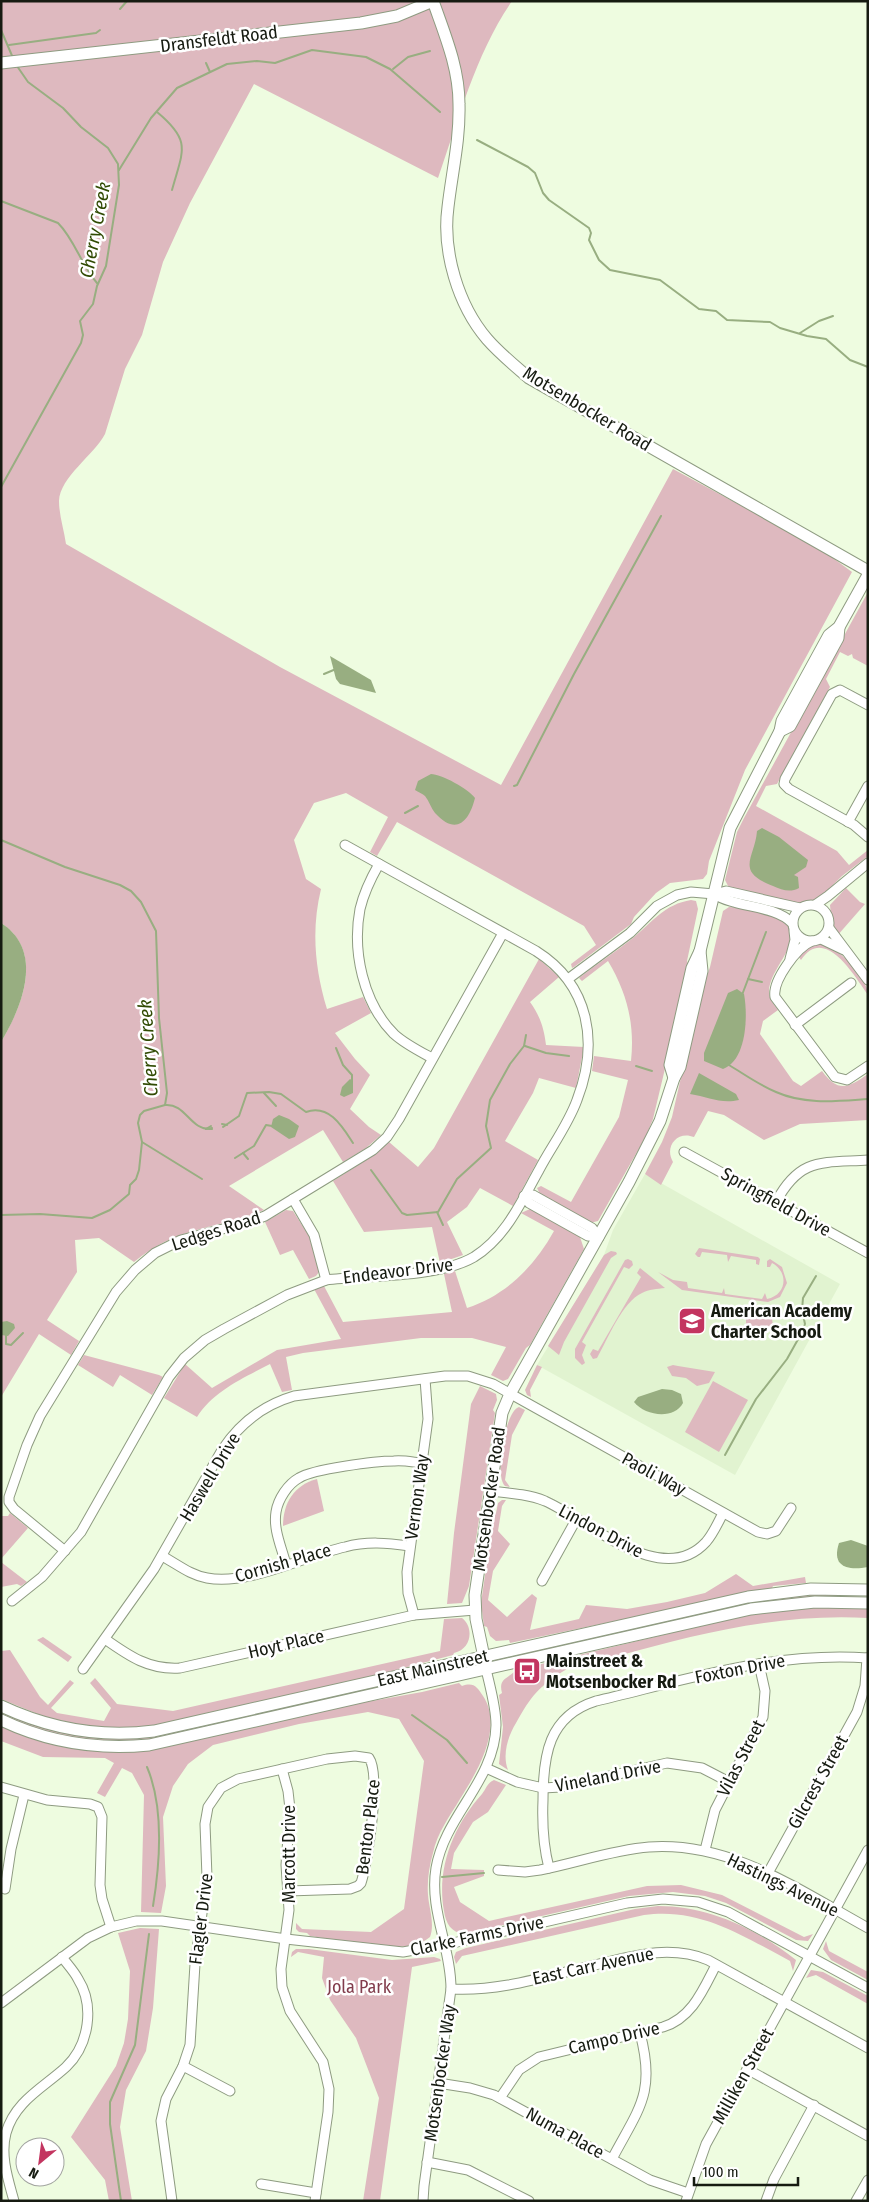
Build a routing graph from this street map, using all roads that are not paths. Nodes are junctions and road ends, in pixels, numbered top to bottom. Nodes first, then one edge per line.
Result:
1 (433, 1) edge
2 (1, 64) edge
3 (868, 573) edge
4 (868, 705) edge
5 (868, 786) edge
6 (848, 822) junction
7 (868, 837) edge
8 (345, 844) dead end
9 (868, 863) edge
10 (379, 864) junction
11 (714, 894) junction
12 (828, 896) junction
13 (815, 905) junction
14 (800, 908) junction
15 (826, 914) junction
16 (793, 927) junction
17 (829, 928) junction
18 (503, 932) junction
19 (816, 940) junction
20 (844, 950) junction
21 (790, 959) junction
22 (568, 979) junction
23 (868, 980) edge
24 (850, 983) dead end
25 (795, 1025) junction
26 (432, 1058) junction
27 (868, 1066) edge
28 (684, 1152) dead end
29 (868, 1160) edge
30 (524, 1196) junction
31 (293, 1199) junction
32 (776, 1202) junction
33 (599, 1237) junction
34 (868, 1253) edge
35 (326, 1280) junction
36 (425, 1379) junction
37 (510, 1394) junction
38 (421, 1463) junction
39 (489, 1491) junction
40 (791, 1508) dead end
41 (723, 1513) junction
42 (577, 1518) junction
43 (410, 1546) junction
44 (65, 1551) junction
45 (162, 1556) junction
46 (286, 1565) junction
47 (542, 1581) dead end
48 (868, 1590) edge
49 (12, 1601) dead end
50 (868, 1603) edge
51 (475, 1610) junction
52 (414, 1615) junction
53 (105, 1639) junction
54 (483, 1656) junction
55 (867, 1658) edge
56 (759, 1664) junction
57 (83, 1669) dead end
58 (486, 1669) junction
59 (1, 1706) edge
60 (1, 1720) edge
61 (369, 1758) joint
62 (486, 1768) junction
63 (282, 1769) junction
64 (729, 1782) junction
65 (1, 1787) edge
66 (543, 1788) junction
67 (24, 1794) junction
68 (705, 1850) junction
69 (868, 1850) edge
70 (549, 1868) junction
71 (498, 1870) dead end
72 (768, 1873) junction
73 (5, 1889) dead end
74 (288, 1890) junction
75 (835, 1910) junction
76 (200, 1926) junction
77 (111, 1927) junction
78 (868, 1928) edge
79 (286, 1939) junction
80 (444, 1945) junction
81 (810, 1956) junction
82 (62, 1957) junction
83 (716, 1965) junction
84 (868, 1988) edge
85 (451, 1989) junction
86 (784, 2002) junction
87 (1, 2003) edge
88 (640, 2033) junction
89 (868, 2048) edge
90 (183, 2066) junction
91 (747, 2069) junction
92 (438, 2083) junction
93 (230, 2091) dead end
94 (500, 2098) junction
95 (814, 2105) junction
96 (868, 2136) edge
97 (612, 2159) junction
98 (427, 2162) junction
99 (868, 2180) edge
100 (261, 2184) dead end
101 (316, 2197) edge
102 (687, 2197) edge
103 (14, 2201) edge
104 (172, 2201) edge
105 (424, 2201) edge
106 (529, 2201) edge
107 (766, 2201) edge
108 (856, 2201) edge

1 - 2 main road, Dransfeldt Road
1 - 3 main road, Motsenbocker Road
3 - 11 main road, Motsenbocker Road
4 - 6 street
5 - 6 street
6 - 7 street
8 - 10 street, Endeavor Drive
9 - 12 street
10 - 18 street, Endeavor Drive
10 - 26 street
11 - 14 street
11 - 16 street
11 - 22 street
11 - 33 main road, Motsenbocker Road
12 - 13 street
12 - 15 street
13 - 14 street
13 - 15 street
14 - 16 street
15 - 17 street
16 - 19 street
16 - 21 street
17 - 19 street
17 - 20 street
18 - 22 street, Endeavor Drive
18 - 26 street, Ledges Road
19 - 20 street
19 - 21 street
20 - 23 street
21 - 25 street
22 - 30 street, Endeavor Drive
24 - 25 street
25 - 27 street
26 - 31 street, Ledges Road
28 - 32 street, Springfield Drive
29 - 32 street
30 - 33 street
30 - 35 street, Endeavor Drive
31 - 35 street
31 - 44 street, Ledges Road
32 - 34 street, Springfield Drive
33 - 37 main road, Motsenbocker Road
35 - 44 street, Endeavor Drive
36 - 37 street, Haswell Drive
36 - 38 street, Vernon Way
36 - 45 street, Haswell Drive
37 - 39 main road, Motsenbocker Road
37 - 41 street, Paoli Way
38 - 43 street, Vernon Way
38 - 46 street
39 - 42 street, Lindon Drive
39 - 51 main road, Motsenbocker Road
40 - 41 street, Paoli Way
41 - 42 street, Lindon Drive
42 - 47 street
43 - 46 street, Cornish Place
43 - 52 street, Vernon Way
44 - 49 street, Endeavor Drive
45 - 46 street, Cornish Place
45 - 53 street, Haswell Drive
48 - 54 main road, East Mainstreet
50 - 58 main road, East Mainstreet
51 - 52 street, Hoyt Place
51 - 54 main road, Motsenbocker Road
52 - 53 street, Hoyt Place
53 - 57 street, Haswell Drive
54 - 58 main road, Motsenbocker Road
54 - 59 main road, East Mainstreet
55 - 56 street, Foxton Drive
55 - 72 street, Gilcrest Street
56 - 64 street, Vilas Street
56 - 66 street, Foxton Drive
58 - 60 main road, East Mainstreet
58 - 62 street, Motsenbocker Road
61 - 63 street, Flagler Drive
61 - 74 street, Benton Place
62 - 66 street, Vineland Drive
62 - 80 street, Motsenbocker Road
63 - 74 street, Marcott Drive
63 - 76 street, Flagler Drive
64 - 66 street, Vineland Drive
64 - 68 street, Vilas Street
65 - 67 street
66 - 70 street, Foxton Drive
67 - 73 street
67 - 77 street
68 - 70 street, Hastings Avenue
68 - 72 street, Hastings Avenue
69 - 75 street, Milliken Street
70 - 71 street, Hastings Avenue
72 - 75 street, Hastings Avenue
74 - 79 street, Marcott Drive
75 - 78 street, Hastings Avenue
75 - 81 street, Milliken Street
76 - 77 street, Clarke Farms Drive
76 - 79 street, Clarke Farms Drive
76 - 90 street, Flagler Drive
77 - 82 street, Clarke Farms Drive
79 - 80 street, Clarke Farms Drive
79 - 101 street, Marcott Drive
80 - 81 street, Clarke Farms Drive
80 - 85 street, Motsenbocker Way
81 - 84 street, Clarke Farms Drive
81 - 86 street, Milliken Street
82 - 87 street, Clarke Farms Drive
82 - 103 street
83 - 85 street, East Carr Avenue
83 - 86 street, East Carr Avenue
83 - 88 street, Campo Drive
85 - 92 street, Motsenbocker Way
86 - 89 street, East Carr Avenue
86 - 91 street, Milliken Street
88 - 94 street, Campo Drive
88 - 97 street
90 - 93 street
90 - 104 street, Flagler Drive
91 - 95 street
91 - 102 street, Milliken Street
92 - 94 street, Numa Place
92 - 98 street, Motsenbocker Way
94 - 97 street, Numa Place
95 - 96 street
95 - 107 street
97 - 102 street, Numa Place
98 - 105 street, Motsenbocker Way
98 - 106 street
99 - 108 street
100 - 101 street

